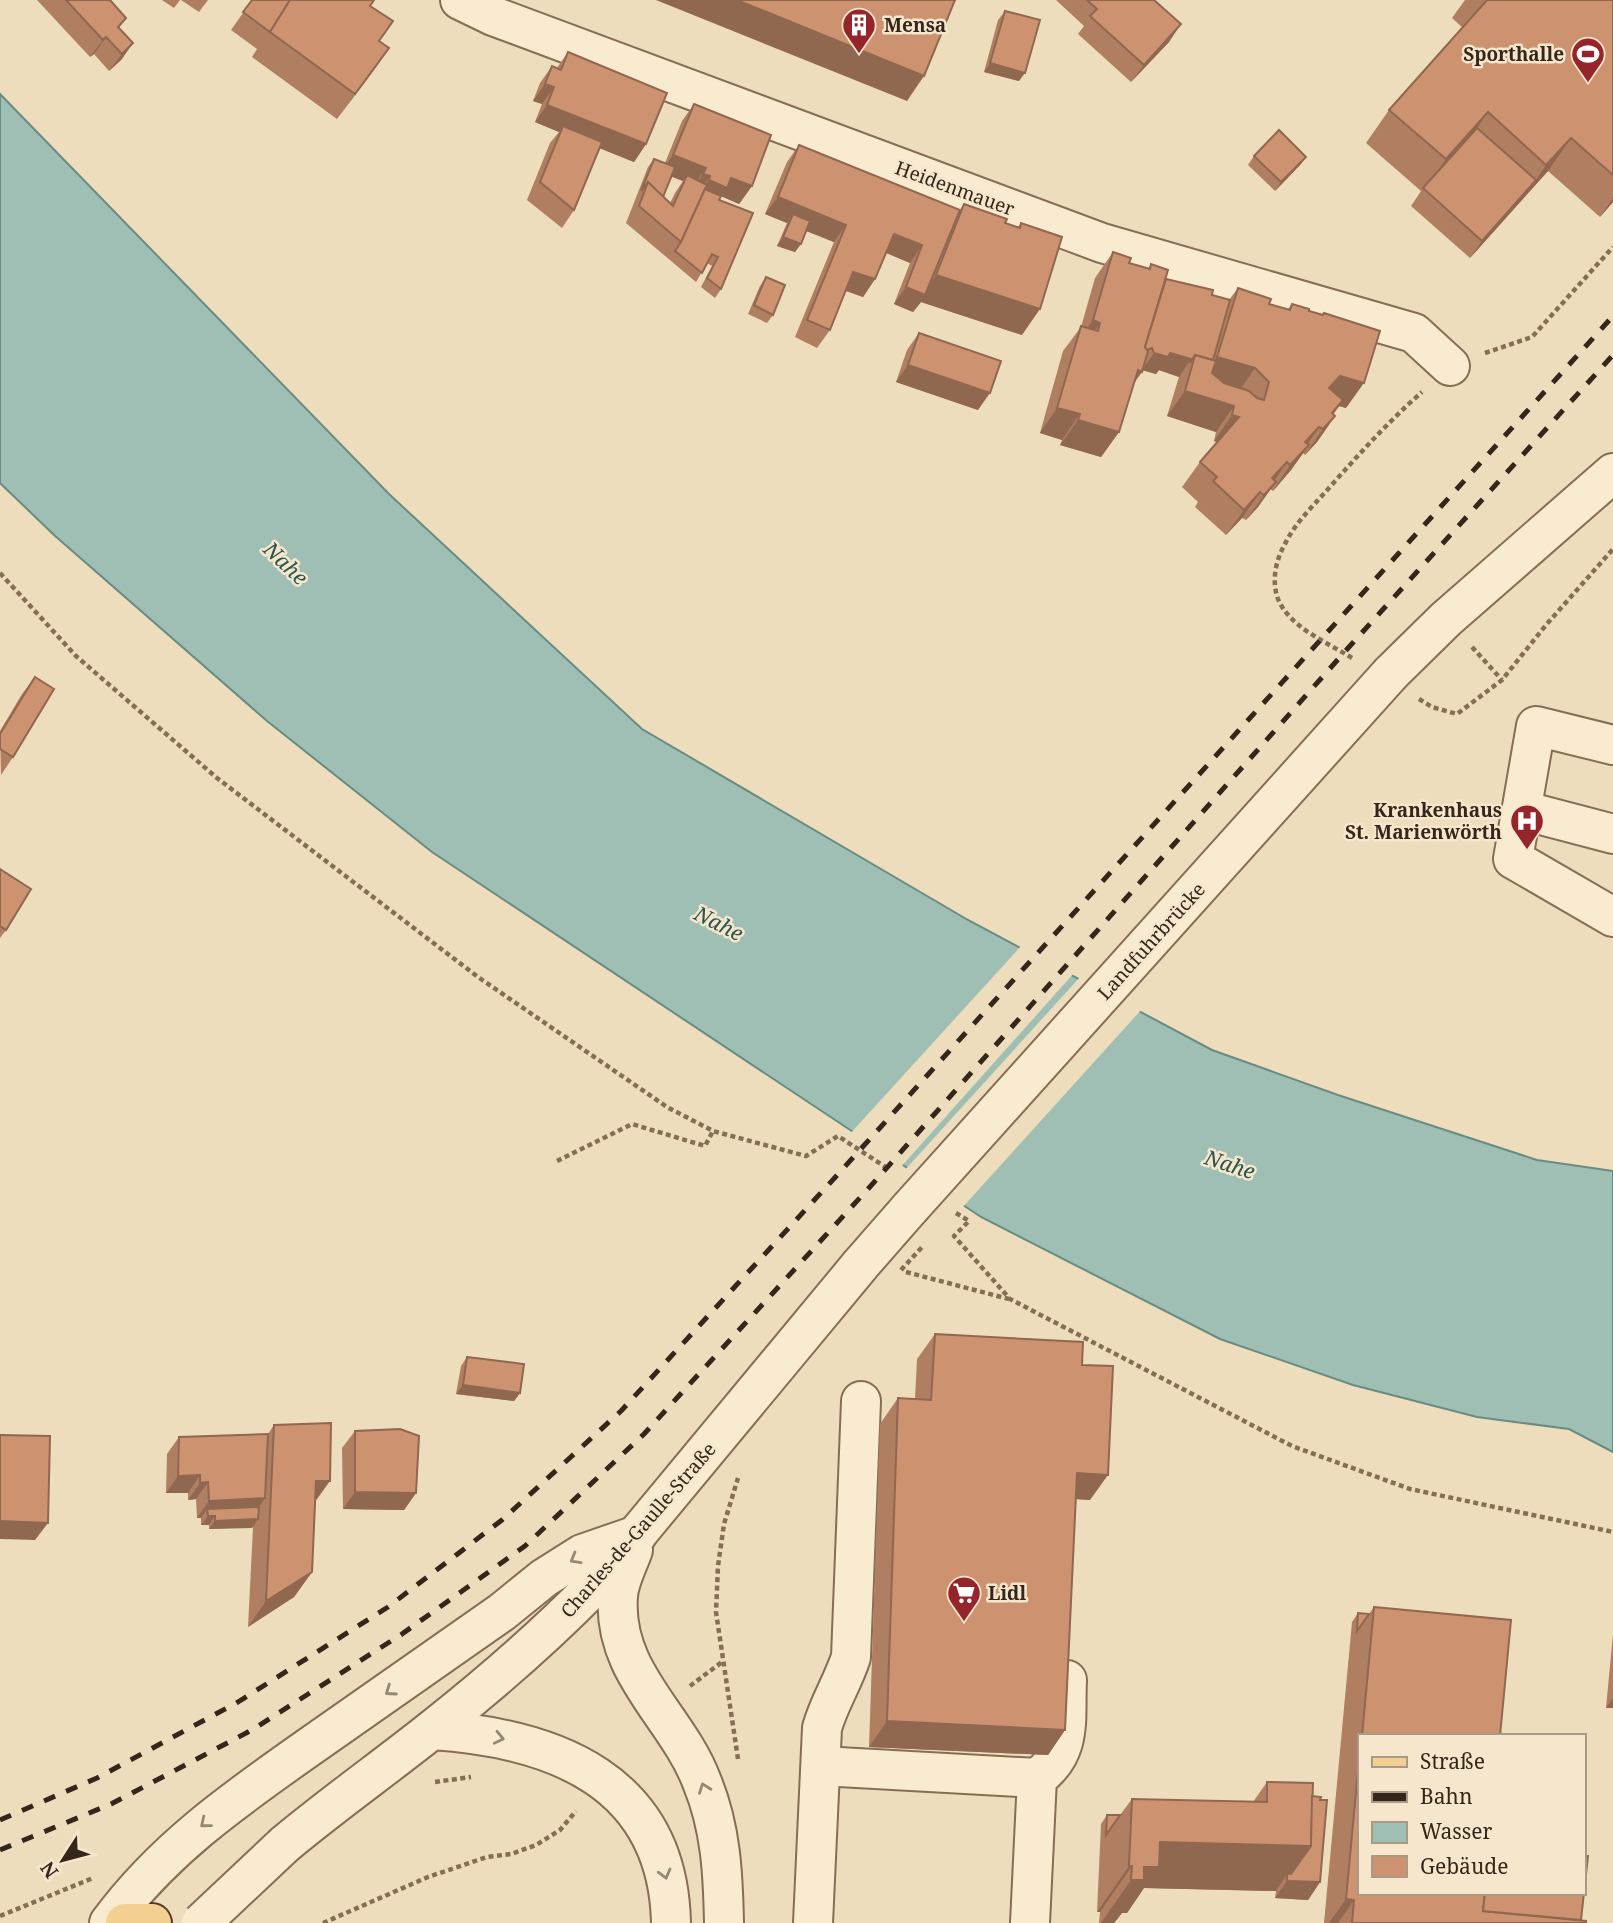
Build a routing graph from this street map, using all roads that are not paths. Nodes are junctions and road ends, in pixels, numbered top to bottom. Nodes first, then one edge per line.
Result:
1 (460, 0) edge
2 (1450, 366) road end
3 (1613, 473) edge
4 (1613, 506) edge
5 (1501, 570) junction
6 (1613, 745) edge
7 (1522, 810) junction
8 (1613, 834) edge
9 (1613, 918) edge
10 (929, 1207) joint
11 (861, 1401) dead end
12 (639, 1534) junction
13 (1069, 1642) edge
14 (432, 1730) junction
15 (821, 1766) junction
16 (1037, 1778) junction
17 (109, 1923) edge
18 (125, 1923) edge
19 (152, 1923) edge
20 (201, 1923) edge
21 (671, 1923) edge
22 (723, 1923) edge
23 (813, 1923) edge
24 (1030, 1923) edge

1 - 2 street, Heidenmauer
3 - 5 street
4 - 5 street
5 - 10 street, Landfuhrbrücke, bridge
6 - 7 street
7 - 8 street
7 - 9 street
10 - 12 street, Charles-de-Gaulle-Straße
11 - 15 street
12 - 14 street, Charles-de-Gaulle-Straße
12 -> 17 street
22 -> 12 street
13 - 16 street
14 - 20 street, Charles-de-Gaulle-Straße, bridge
14 -> 21 street
15 - 16 street
15 - 23 street
16 - 24 street
18 - 19 main road

